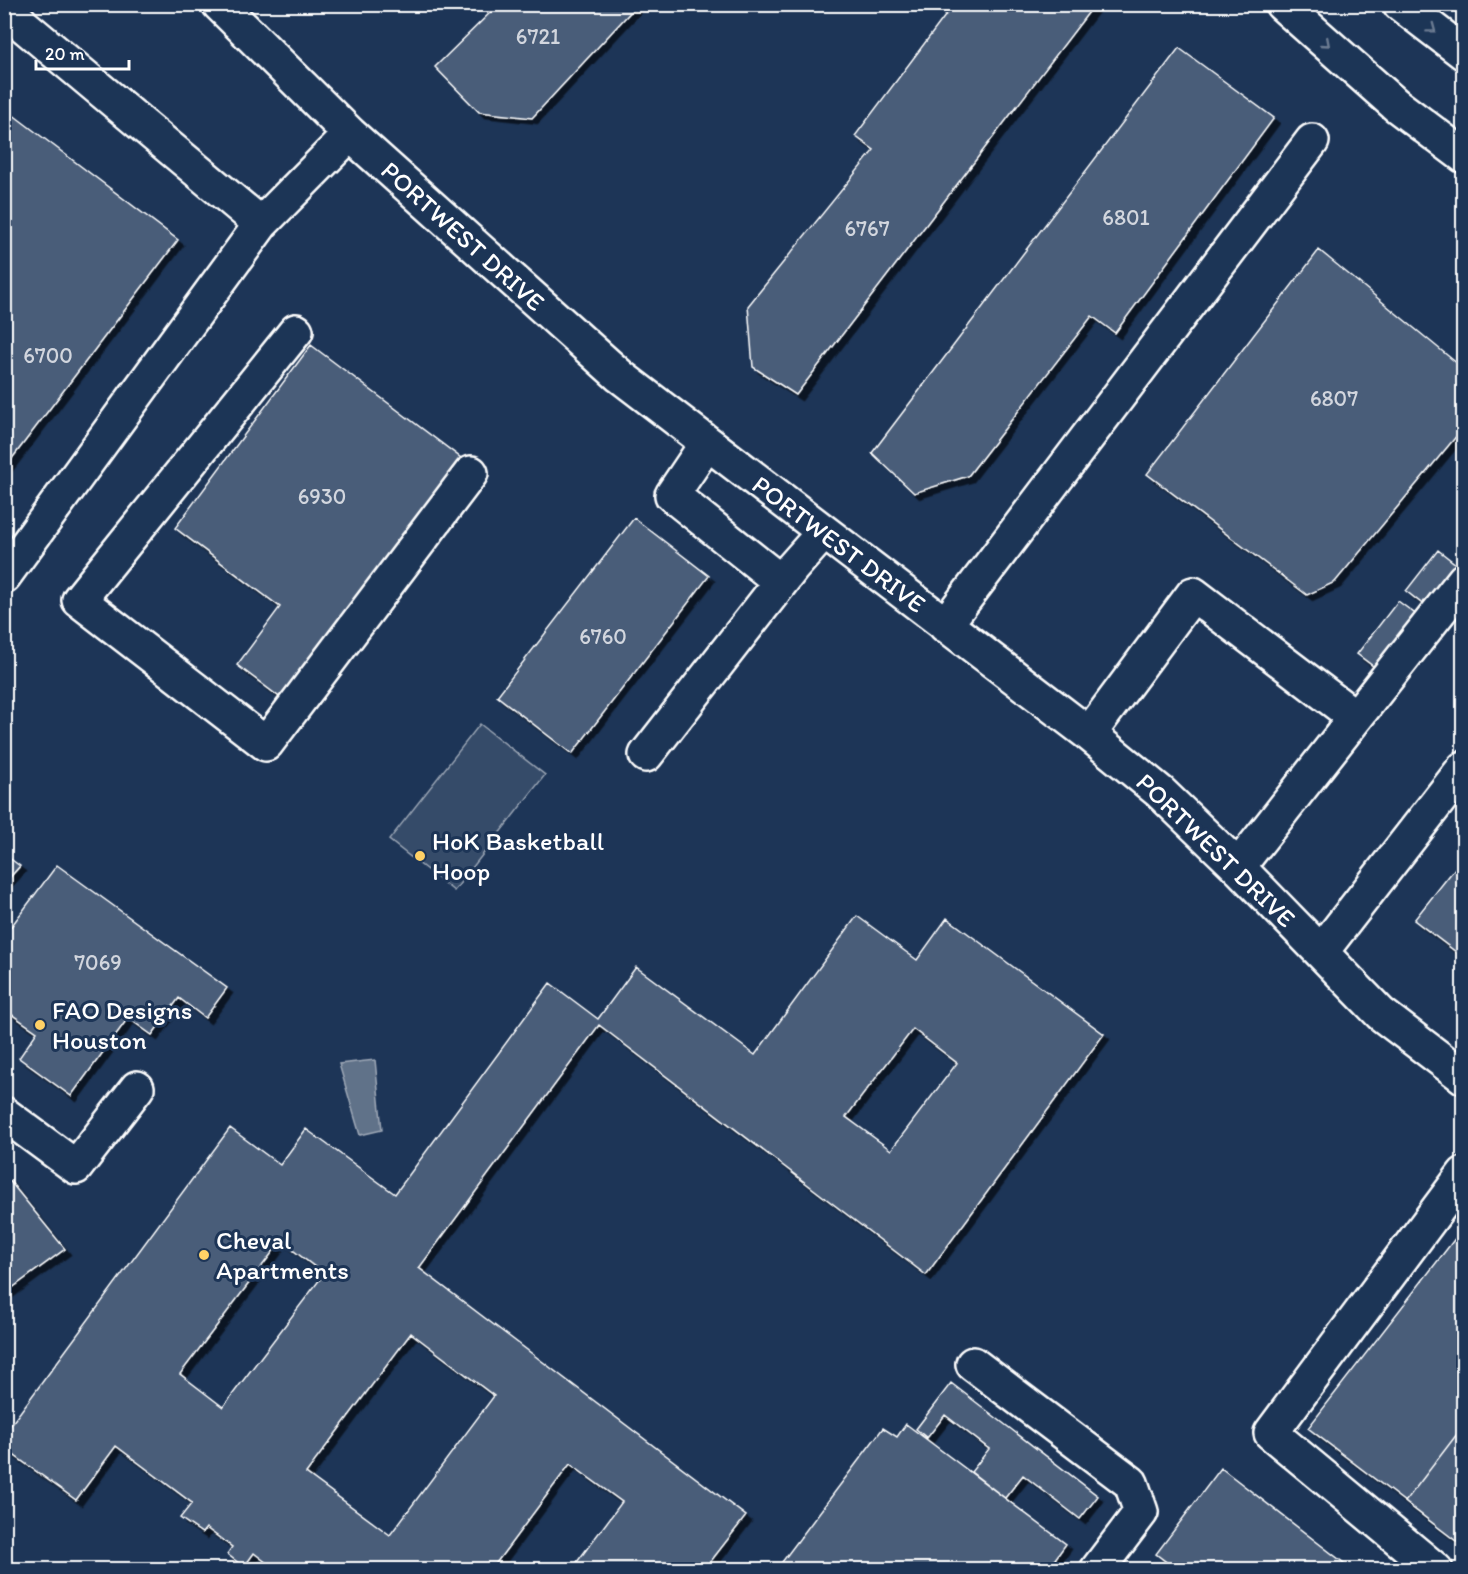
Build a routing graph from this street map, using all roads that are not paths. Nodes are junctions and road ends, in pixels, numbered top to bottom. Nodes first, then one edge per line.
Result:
1 (5, 4) edge
2 (219, 4) edge
3 (1282, 4) edge
4 (1400, 4) edge
5 (1464, 53) edge
6 (350, 134) junction
7 (1312, 141) dead end
8 (1464, 156) edge
9 (261, 224) junction
10 (296, 331) dead end
11 (707, 443) junction
12 (471, 473) dead end
13 (824, 532) junction
14 (4, 576) edge
15 (1464, 580) edge
16 (781, 582) junction
17 (945, 625) junction
18 (1355, 717) junction
19 (1089, 734) junction
20 (646, 755) dead end
21 (1464, 768) edge
22 (1238, 867) junction
23 (1321, 952) junction
24 (1464, 1077) edge
25 (138, 1088) dead end
26 (4, 1114) edge
27 (1464, 1174) edge
28 (973, 1364) dead end
29 (1097, 1569) edge
30 (1436, 1569) edge

1 - 9 main road
2 - 6 main road, PORTWEST DRIVE
3 -> 8 main road
4 -> 5 main road
6 - 9 main road
6 - 11 main road, PORTWEST DRIVE
7 - 17 main road
9 - 14 main road
10 - 12 main road
11 - 13 main road, PORTWEST DRIVE
11 - 16 main road
13 - 16 main road
13 - 17 main road, PORTWEST DRIVE
15 - 18 main road
16 - 20 main road
17 - 19 main road, PORTWEST DRIVE
18 - 19 main road
18 - 22 main road
19 - 22 main road, PORTWEST DRIVE
21 - 23 main road
22 - 23 main road, PORTWEST DRIVE
23 - 24 main road, PORTWEST DRIVE
25 - 26 main road
27 - 30 main road
28 - 29 main road

